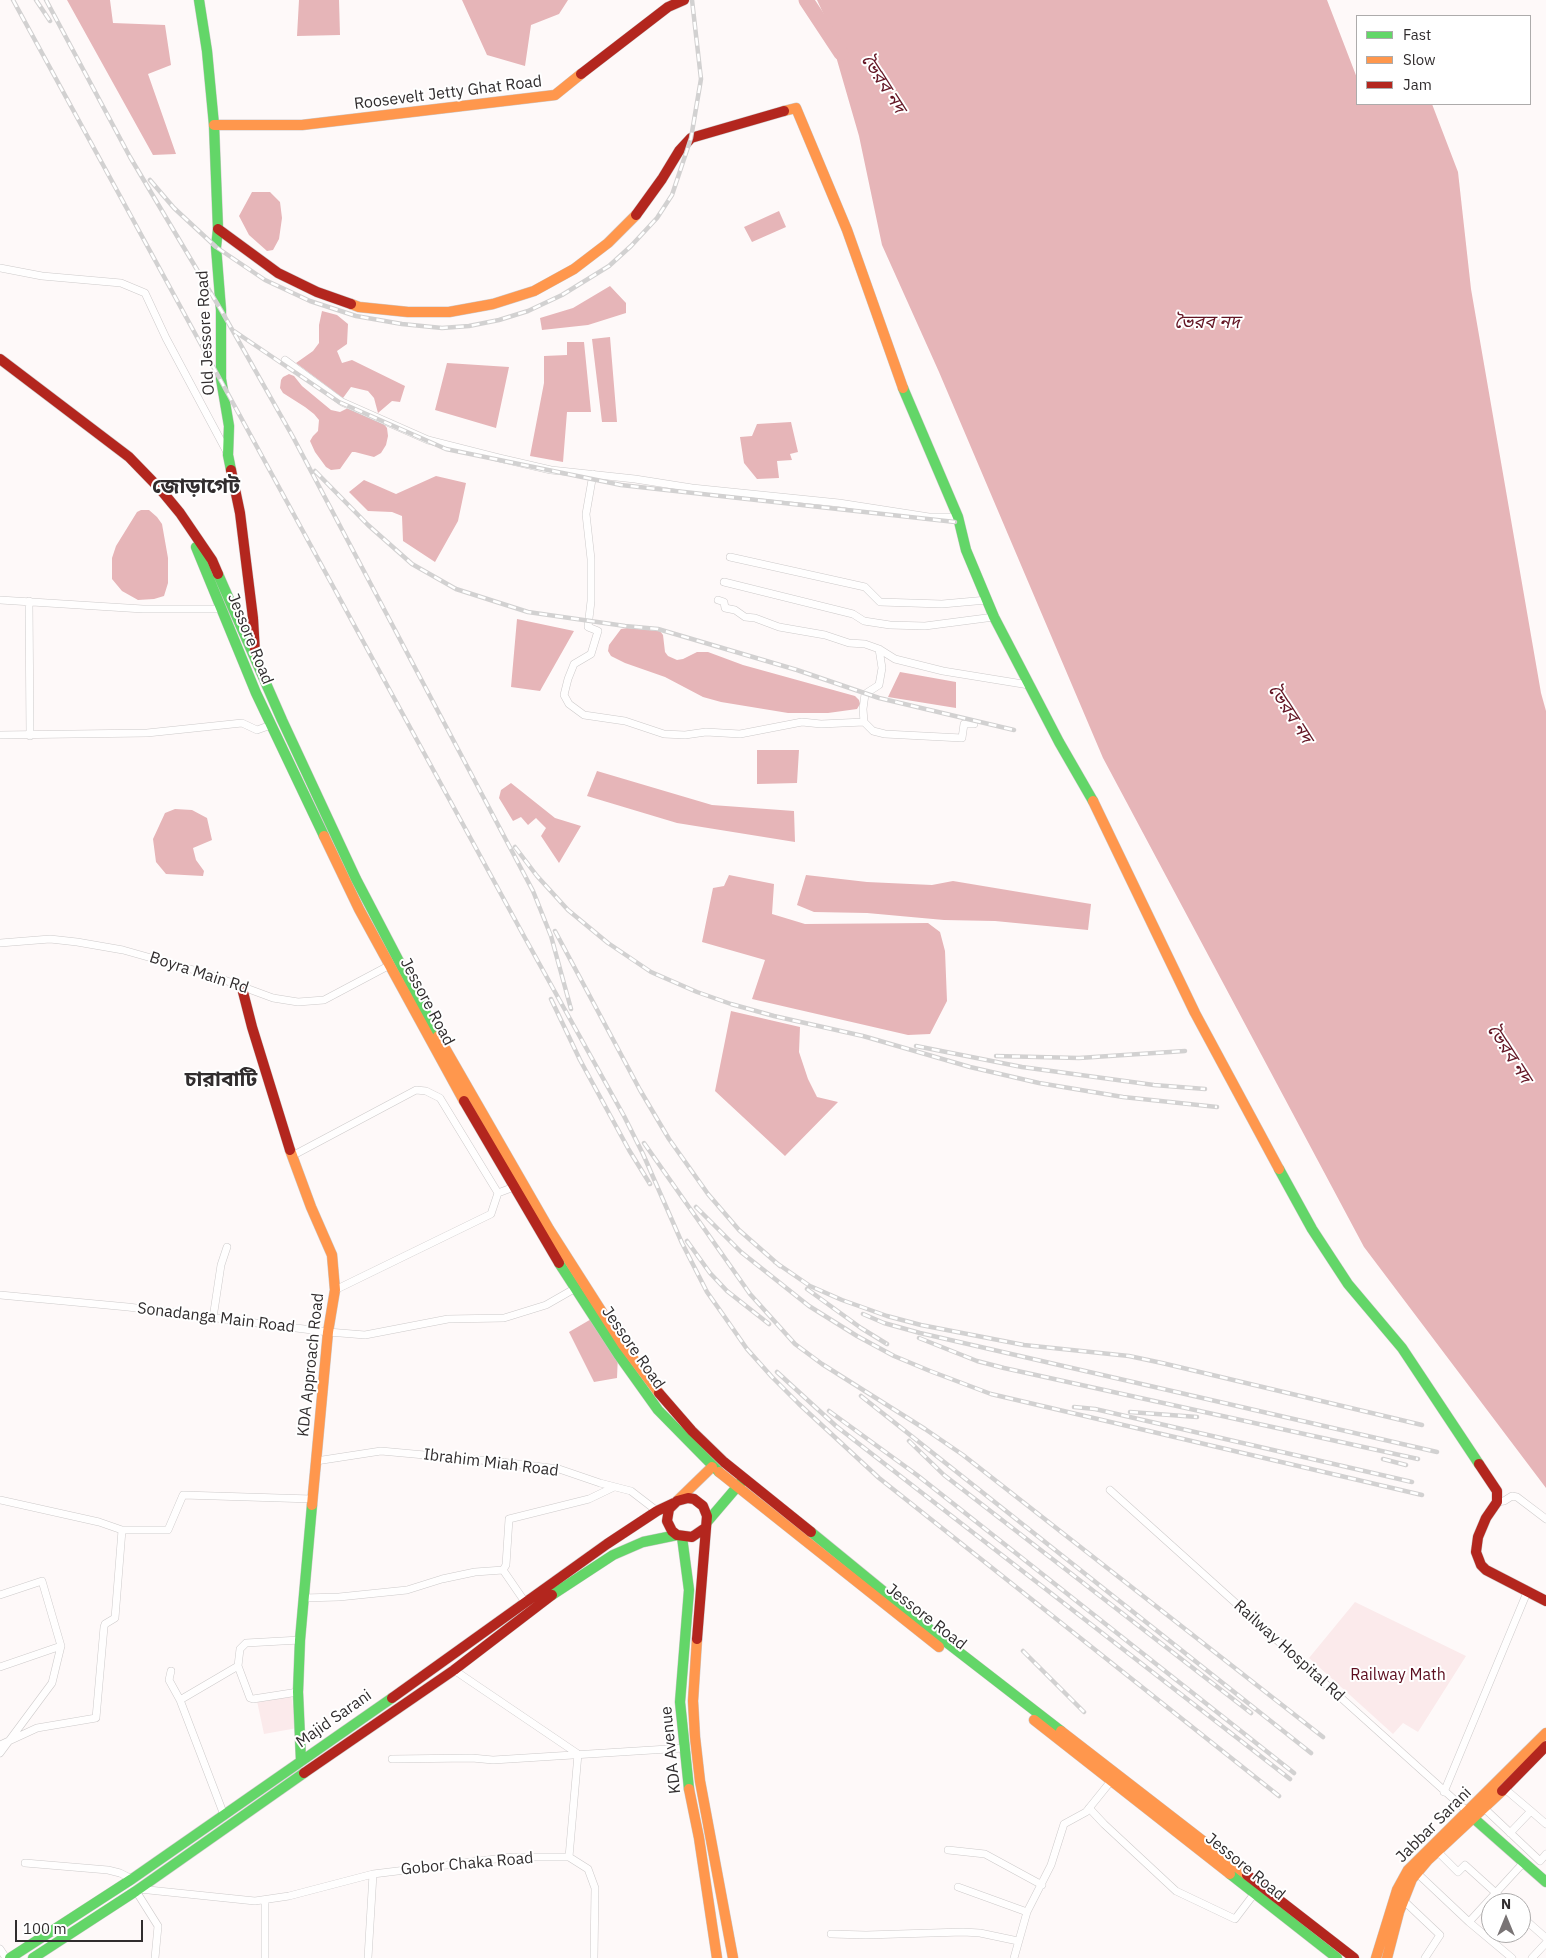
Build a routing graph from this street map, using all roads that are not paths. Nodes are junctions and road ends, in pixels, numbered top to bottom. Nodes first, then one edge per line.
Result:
1 (199, 0) edge
2 (684, 0) edge
3 (214, 125) junction
4 (218, 229) junction
5 (0, 268) edge
6 (0, 359) edge
7 (285, 360) dead end
8 (228, 455) junction
9 (593, 474) junction
10 (958, 516) junction
11 (188, 526) junction
12 (730, 557) dead end
13 (724, 582) dead end
14 (0, 600) edge
15 (718, 600) dead end
16 (987, 600) junction
17 (29, 601) junction
18 (221, 609) junction
19 (994, 617) junction
20 (878, 649) junction
21 (255, 661) junction
22 (1029, 684) junction
23 (256, 693) junction
24 (864, 722) junction
25 (974, 724) dead end
26 (271, 725) junction
27 (0, 735) edge
28 (30, 736) junction
29 (0, 943) edge
30 (390, 965) junction
31 (242, 988) junction
32 (292, 1156) junction
33 (514, 1187) junction
34 (498, 1193) junction
35 (227, 1247) dead end
36 (574, 1289) junction
37 (335, 1290) junction
38 (0, 1294) edge
39 (212, 1318) junction
40 (328, 1332) junction
41 (316, 1461) junction
42 (712, 1467) junction
43 (745, 1478) junction
44 (614, 1487) junction
45 (737, 1487) junction
46 (1110, 1490) dead end
47 (312, 1499) junction
48 (0, 1500) edge
49 (676, 1502) junction
50 (1497, 1502) junction
51 (657, 1511) junction
52 (1546, 1519) edge
53 (706, 1525) junction
54 (122, 1530) junction
55 (679, 1536) junction
56 (503, 1570) junction
57 (1528, 1590) junction
58 (0, 1595) edge
59 (303, 1598) junction
60 (525, 1602) junction
61 (1546, 1602) edge
62 (1546, 1609) edge
63 (300, 1640) junction
64 (61, 1646) junction
65 (238, 1666) junction
66 (0, 1667) edge
67 (454, 1670) junction
68 (171, 1671) dead end
69 (298, 1692) junction
70 (180, 1700) junction
71 (1546, 1733) edge
72 (9, 1742) junction
73 (0, 1745) edge
74 (1546, 1746) edge
75 (684, 1748) junction
76 (0, 1753) edge
77 (578, 1754) junction
78 (392, 1759) dead end
79 (301, 1761) junction
80 (1113, 1778) junction
81 (1505, 1788) junction
82 (1444, 1792) junction
83 (1089, 1808) junction
84 (1485, 1809) junction
85 (1531, 1812) junction
86 (224, 1815) junction
87 (1471, 1815) junction
88 (1546, 1824) edge
89 (1510, 1833) junction
90 (948, 1850) dead end
91 (1437, 1851) junction
92 (1546, 1854) edge
93 (569, 1857) junction
94 (1524, 1862) junction
95 (25, 1863) dead end
96 (1417, 1873) junction
97 (373, 1874) junction
98 (132, 1879) junction
99 (1546, 1882) edge
100 (1042, 1885) junction
101 (958, 1887) dead end
102 (138, 1890) junction
103 (1495, 1892) junction
104 (1254, 1894) junction
105 (265, 1900) junction
106 (1403, 1900) junction
107 (1027, 1912) junction
108 (1469, 1922) junction
109 (1531, 1925) edge
110 (831, 1934) dead end
111 (1546, 1938) edge
112 (1018, 1941) junction
113 (1546, 1943) edge
114 (0, 1949) edge
115 (8, 1958) edge
116 (33, 1958) edge
117 (155, 1958) edge
118 (265, 1958) edge
119 (368, 1958) edge
120 (594, 1958) edge
121 (717, 1958) edge
122 (733, 1958) edge
123 (1014, 1958) edge
124 (1337, 1958) edge
125 (1354, 1958) edge
126 (1376, 1958) edge
127 (1387, 1958) edge
128 (1425, 1958) edge
129 (1512, 1958) edge
130 (1532, 1958) edge

1 - 3 main road, Old Jessore Road
2 - 3 main road, Roosevelt Jetty Ghat Road
3 - 4 main road, Old Jessore Road
4 - 8 main road, Old Jessore Road
4 - 10 main road
5 - 8 street
6 - 11 main road, Jessore Road
7 - 9 street
8 - 21 main road, Old Jessore Road
9 - 10 street
9 - 24 street
10 - 16 main road
11 - 18 main road, Jessore Road
11 - 21 main road, Jessore Road
12 - 16 street
13 - 19 street
14 - 17 street
15 - 20 street
16 - 19 main road
17 - 18 street
17 - 28 street
18 - 23 main road, Jessore Road
19 - 22 main road
20 - 22 street
20 - 24 street
21 - 23 main road, Old Jessore Road
21 - 43 main road, Jessore Road
22 - 50 main road
23 - 26 main road, Jessore Road
24 - 25 street
26 - 28 street
26 - 30 main road, Jessore Road
27 - 28 street
29 - 31 street, Boyra Main Rd
30 - 31 street, Boyra Main Rd
30 - 33 main road, Jessore Road
31 - 32 main road, KDA Approach Road
32 - 34 street
32 - 37 main road, KDA Approach Road
33 - 34 street
33 - 36 main road, Jessore Road
34 - 37 street
35 - 39 street
36 - 40 street, Sonadanga Main Road
36 - 42 main road, Jessore Road
37 - 40 main road, KDA Approach Road
38 - 39 street, Sonadanga Main Road
39 - 40 street, Sonadanga Main Road
40 - 41 main road, KDA Approach Road
41 - 44 street, Ibrahim Miah Road
41 - 47 main road, KDA Approach Road
42 - 45 main road, Jessore Road
42 - 49 main road, Majid Sarani
43 - 45 main road
43 - 80 main road, Jessore Road
44 - 51 street, Ibrahim Miah Road
44 - 56 street
45 - 53 main road
45 - 80 main road, Jessore Road
46 - 82 street, Railway Hospital Rd
47 - 54 street
47 - 59 main road, KDA Approach Road
48 - 54 street
49 - 51 main road, Majid Sarani
49 - 53 main road
49 - 55 main road
50 - 52 street
50 - 57 main road
51 - 60 main road, Majid Sarani
53 - 55 main road
53 - 122 main road
54 - 72 street
55 - 67 main road, Majid Sarani
55 - 75 main road, KDA Avenue
56 - 59 street
56 - 60 street
57 - 61 main road
57 - 62 main road
57 - 82 street
58 - 64 street
59 - 63 main road, KDA Approach Road
60 - 79 main road, Majid Sarani
63 - 65 street
63 - 69 main road, KDA Approach Road
64 - 66 street
64 - 72 street
65 - 69 street
65 - 70 street
67 - 77 street
67 - 102 main road, Majid Sarani
68 - 70 street
69 - 79 main road, KDA Approach Road
70 - 86 street
71 - 87 main road, Jabbar Sarani
72 - 73 street
72 - 76 street
74 - 81 main road, Jabbar Sarani
75 - 77 street
75 - 121 main road, KDA Avenue
77 - 78 street
77 - 93 street
79 - 86 main road, Majid Sarani
80 - 83 street
80 - 104 main road, Jessore Road
80 - 125 main road
81 - 84 main road, Jabbar Sarani
81 - 85 street
82 - 87 street, Railway Hospital Rd
83 - 100 street
83 - 104 street
84 - 87 main road, Jabbar Sarani
84 - 89 street
85 - 88 street
85 - 89 street
86 - 98 main road, Majid Sarani
87 - 91 main road, Jabbar Sarani
87 - 94 main road
87 - 126 main road, Jabbar Sarani
89 - 92 street
90 - 100 street
91 - 96 main road, Jabbar Sarani
91 - 103 street
93 - 97 street, Gobor Chaka Road
93 - 120 street
94 - 99 main road
94 - 103 street
95 - 98 street
96 - 106 main road, Jabbar Sarani
96 - 108 street
97 - 105 street, Gobor Chaka Road
97 - 119 street
98 - 115 main road, Majid Sarani
100 - 107 street
101 - 107 street
102 - 105 street, Gobor Chaka Road
102 - 116 main road, Majid Sarani
102 - 117 street
103 - 108 street
104 - 124 main road, Jessore Road
105 - 118 street
106 - 127 main road, Jabbar Sarani
106 - 128 street
107 - 112 street
108 - 129 street
109 - 111 street
110 - 112 street
112 - 123 street
113 - 130 street
114 - 115 street

